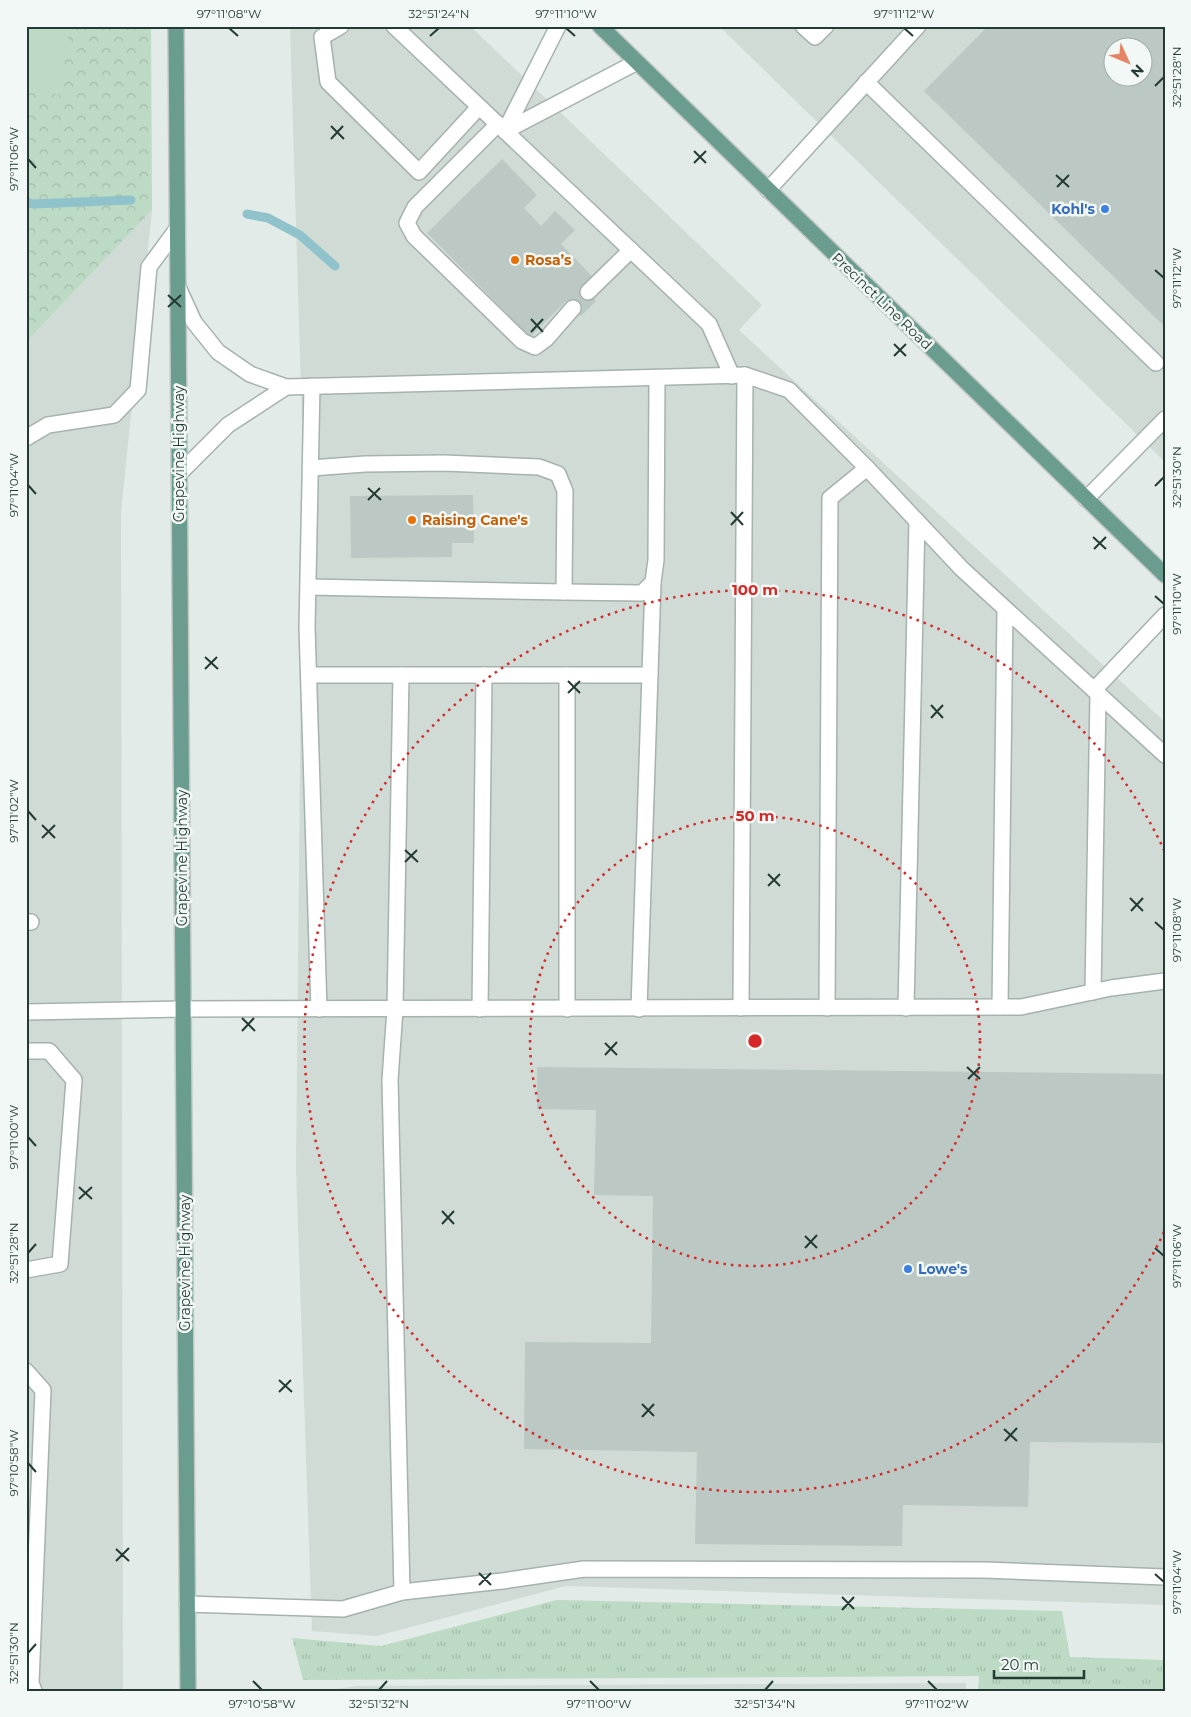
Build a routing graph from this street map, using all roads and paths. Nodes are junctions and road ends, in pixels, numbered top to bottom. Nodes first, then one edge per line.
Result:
1 (176, 26) edge
2 (341, 26) edge
3 (394, 26) edge
4 (558, 26) edge
5 (803, 26) edge
6 (826, 26) edge
7 (918, 26) edge
8 (606, 29) edge
9 (637, 62) junction
10 (866, 82) junction
11 (479, 107) junction
12 (501, 128) junction
13 (768, 190) junction
14 (177, 229) junction
15 (631, 250) junction
16 (178, 287) junction
17 (588, 292) dead end
18 (573, 308) dead end
19 (1156, 363) dead end
20 (738, 376) junction
21 (657, 378) junction
22 (312, 386) junction
23 (286, 387) junction
24 (1165, 420) edge
25 (26, 438) edge
26 (310, 468) junction
27 (867, 468) junction
28 (179, 474) junction
29 (1086, 499) junction
30 (917, 521) junction
31 (1165, 575) edge
32 (653, 582) junction
33 (308, 587) junction
34 (564, 592) junction
35 (1005, 609) junction
36 (1165, 615) edge
37 (309, 675) junction
38 (401, 675) junction
39 (484, 675) junction
40 (567, 675) junction
41 (650, 675) junction
42 (1096, 692) junction
43 (1165, 755) edge
44 (1165, 981) edge
45 (1093, 992) junction
46 (1000, 1007) junction
47 (742, 1008) junction
48 (827, 1008) junction
49 (906, 1008) junction
50 (319, 1009) junction
51 (395, 1009) junction
52 (480, 1009) junction
53 (567, 1009) junction
54 (639, 1009) junction
55 (183, 1010) junction
56 (26, 1012) edge
57 (26, 1051) edge
58 (26, 1270) edge
59 (26, 1371) edge
60 (31, 1538) edge
61 (1165, 1577) edge
62 (402, 1592) junction
63 (187, 1604) junction
64 (34, 1691) edge
65 (188, 1691) edge

1 - 14 main road, Grapevine Highway
2 - 11 lane
3 - 11 lane
4 - 12 lane
5 - 6 lane
7 - 10 lane
8 - 9 main road, Precinct Line Road
9 - 12 lane
9 - 13 main road, Precinct Line Road
10 - 13 lane
10 - 19 lane
11 - 12 lane
12 - 15 lane
12 - 18 lane
13 - 29 main road, Precinct Line Road
14 - 16 main road, Grapevine Highway
14 - 25 lane
15 - 17 lane
15 - 20 lane
16 - 23 lane
16 - 28 main road, Grapevine Highway
20 - 21 lane
20 - 27 lane
20 - 47 lane
21 - 22 lane
21 - 32 lane
22 - 23 lane
22 - 26 lane
23 - 28 lane
24 - 29 lane
26 - 33 lane
26 - 34 lane
27 - 30 lane
27 - 48 lane
28 - 55 main road, Grapevine Highway
29 - 31 main road, Precinct Line Road
30 - 35 lane
30 - 49 lane
32 - 34 lane
32 - 41 lane
33 - 34 lane
33 - 37 lane
35 - 42 lane
35 - 46 lane
36 - 42 lane
37 - 38 lane
37 - 50 lane
38 - 39 lane
38 - 51 lane
39 - 40 lane
39 - 52 lane
40 - 41 lane
40 - 53 lane
41 - 54 lane
42 - 43 lane
42 - 45 lane
44 - 45 lane
45 - 46 lane
46 - 49 lane
47 - 48 lane
47 - 54 lane
48 - 49 lane
50 - 51 lane
50 - 55 lane
51 - 52 lane
51 - 62 lane
52 - 53 lane
53 - 54 lane
55 - 56 lane
55 - 63 main road, Grapevine Highway
57 - 58 lane
59 - 60 lane
60 - 64 lane
61 - 62 lane
62 - 63 lane
63 - 65 main road, Grapevine Highway

